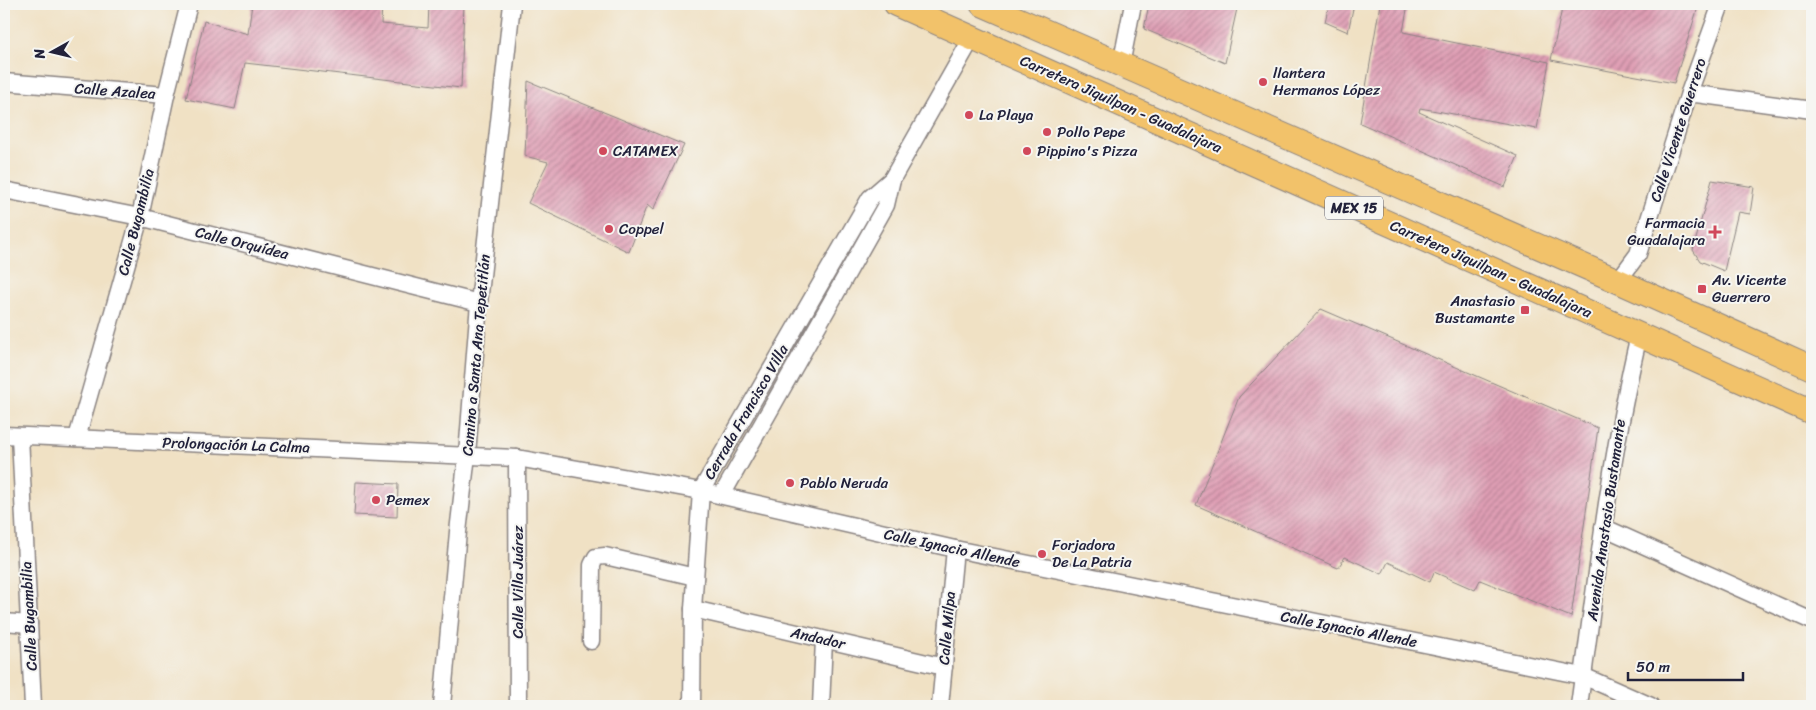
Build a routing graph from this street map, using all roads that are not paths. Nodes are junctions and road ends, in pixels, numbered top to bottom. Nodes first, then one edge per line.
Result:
1 (189, 4) edge
2 (512, 4) edge
3 (896, 4) edge
4 (982, 4) edge
5 (1133, 4) edge
6 (1721, 4) edge
7 (972, 38) junction
8 (1120, 65) junction
9 (4, 82) edge
10 (1689, 93) junction
11 (166, 95) junction
12 (1812, 110) edge
13 (892, 179) junction
14 (4, 190) edge
15 (140, 216) junction
16 (1618, 281) junction
17 (479, 303) junction
18 (1639, 335) junction
19 (1812, 368) edge
20 (1812, 412) edge
21 (12, 435) edge
22 (76, 438) junction
23 (467, 455) junction
24 (517, 458) junction
25 (701, 491) junction
26 (722, 495) junction
27 (1602, 527) junction
28 (955, 549) junction
29 (695, 577) junction
30 (693, 609) junction
31 (4, 622) edge
32 (1812, 622) edge
33 (29, 624) junction
34 (824, 640) junction
35 (591, 641) dead end
36 (944, 667) junction
37 (1583, 676) junction
38 (32, 706) edge
39 (442, 706) edge
40 (518, 706) edge
41 (692, 706) edge
42 (821, 706) edge
43 (940, 706) edge
44 (1579, 706) edge
45 (1651, 706) edge

1 - 11 street, Calle Bugambilia
2 - 17 street, Camino a Santa Ana Tepetitlán
3 - 7 highway, Carretera Jiquilpan - Guadalajara / MEX 15
4 - 8 highway, MEX 15
5 - 8 street
6 - 10 street, Calle Vicente Guerrero
7 - 13 street, Cerrada Francisco Villa
7 - 18 highway, Carretera Jiquilpan - Guadalajara / MEX 15
8 - 16 highway, MEX 15
9 - 11 street, Calle Azalea
10 - 12 street
10 - 16 street, Calle Vicente Guerrero
11 - 15 street, Calle Bugambilia
13 - 25 street, Cerrada Francisco Villa
13 - 26 street, Cerrada Francisco Villa
14 - 15 street, Calle Orquídea
15 - 17 street, Calle Orquídea
15 - 22 street, Calle Bugambilia
16 - 19 highway, MEX 15
17 - 23 street, Camino a Santa Ana Tepetitlán
18 - 20 highway, Carretera Jiquilpan - Guadalajara / MEX 15
18 - 27 street, Avenida Anastasio Bustamante
21 - 22 street, Prolongación La Calma
21 - 33 street, Calle Bugambilia
22 - 23 street, Prolongación La Calma
23 - 24 street, Calle Ignacio Allende
23 - 39 street, Camino a Santa Ana Tepetitlán
24 - 25 street, Calle Ignacio Allende
24 - 40 street, Calle Villa Juárez
25 - 26 street, Calle Ignacio Allende
25 - 29 street, Cerrada Francisco Villa
26 - 28 street, Calle Ignacio Allende
27 - 32 street
27 - 37 street, Avenida Anastasio Bustamante
28 - 36 street, Calle Milpa
28 - 37 street, Calle Ignacio Allende
29 - 30 street, Cerrada Francisco Villa
29 - 35 street
30 - 34 street, Andador
30 - 41 street, Cerrada Francisco Villa
31 - 33 street
33 - 38 street, Calle Bugambilia
34 - 36 street, Andador
34 - 42 street
36 - 43 street, Calle Milpa
37 - 44 street, Avenida Anastasio Bustamante
37 - 45 street, Calle Ignacio Allende

